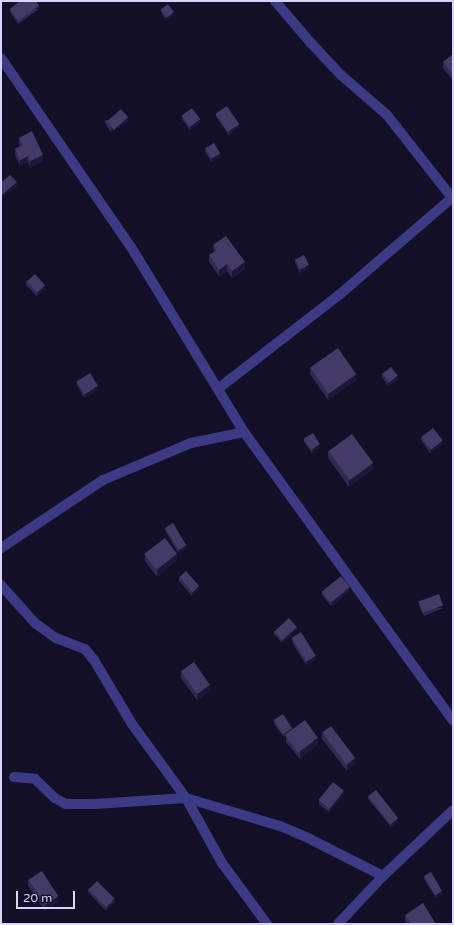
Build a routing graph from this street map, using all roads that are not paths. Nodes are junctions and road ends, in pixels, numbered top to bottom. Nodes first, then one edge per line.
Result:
1 (274, 1) edge
2 (1, 58) edge
3 (453, 198) edge
4 (219, 388) junction
5 (244, 432) junction
6 (1, 548) edge
7 (1, 585) edge
8 (453, 721) edge
9 (14, 777) dead end
10 (186, 798) junction
11 (453, 810) edge
12 (384, 876) junction
13 (267, 924) edge
14 (338, 924) edge

1 - 3 street
2 - 4 street
3 - 4 street
4 - 5 street
5 - 6 street
5 - 8 street
7 - 10 street
9 - 10 street
10 - 12 street
10 - 13 street
11 - 12 street
12 - 14 street

